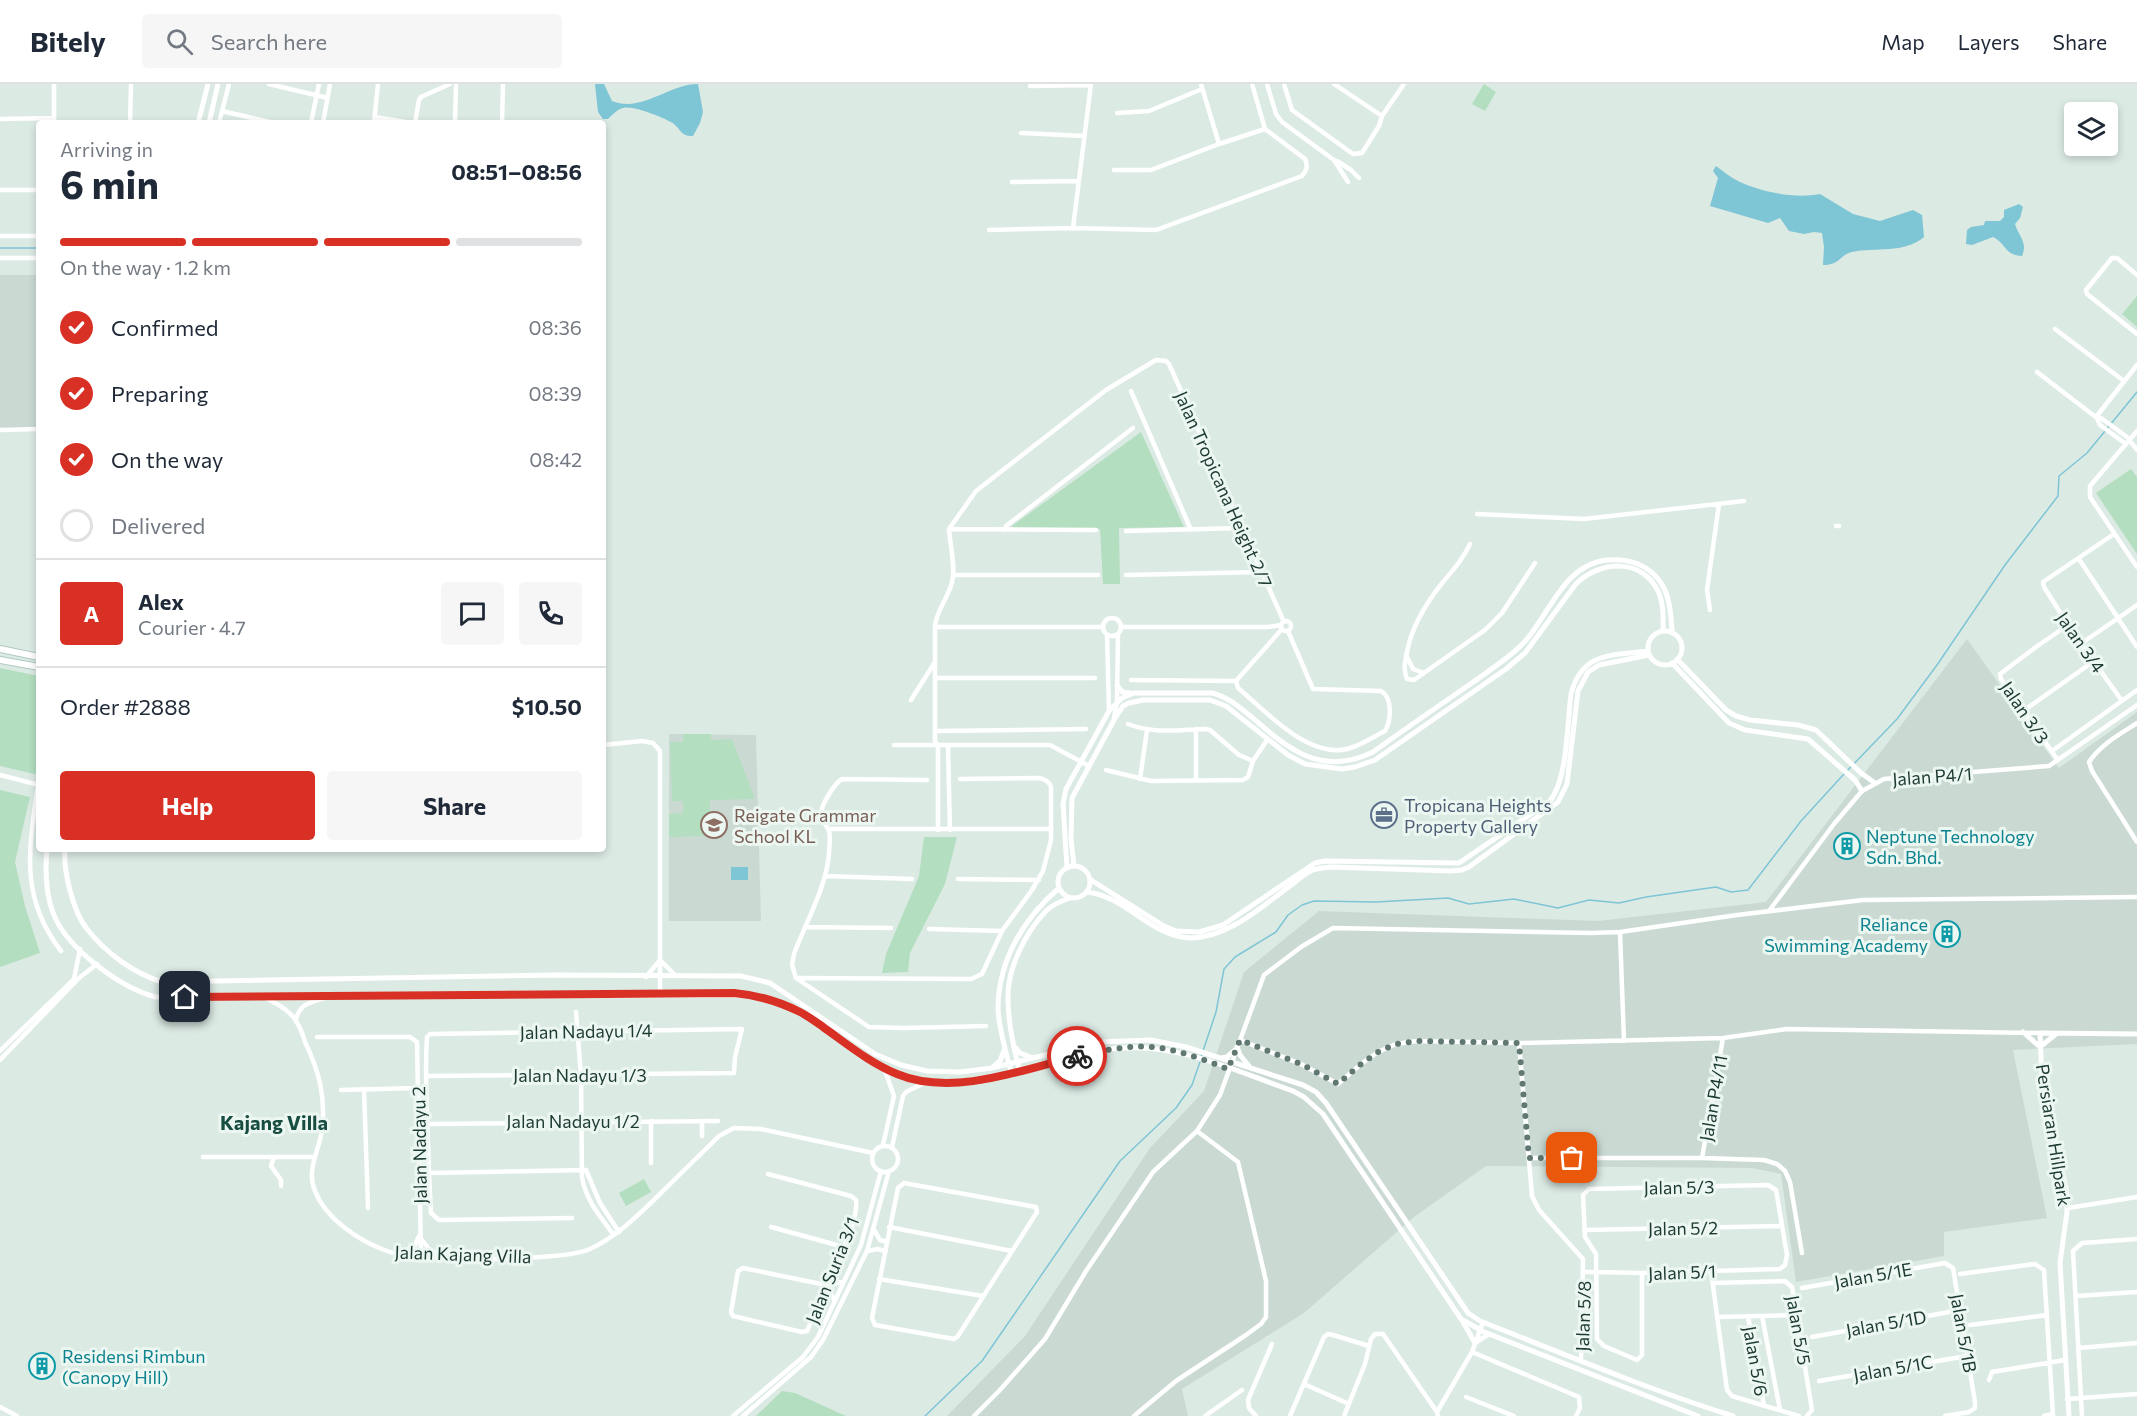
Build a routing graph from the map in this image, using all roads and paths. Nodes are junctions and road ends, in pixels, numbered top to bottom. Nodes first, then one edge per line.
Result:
1 (54, 84) edge
2 (130, 84) edge
3 (208, 84) edge
4 (218, 84) edge
5 (229, 84) edge
6 (269, 84) edge
7 (319, 84) edge
8 (330, 84) edge
9 (378, 84) edge
10 (450, 84) edge
11 (456, 84) edge
12 (502, 84) edge
13 (1252, 84) edge
14 (1267, 84) edge
15 (1284, 84) edge
16 (1334, 84) edge
17 (1404, 84) edge
18 (1091, 85) edge
19 (1030, 86) dead end
20 (1202, 87) edge
21 (316, 95) junction
22 (328, 98) junction
23 (222, 111) junction
24 (1117, 113) dead end
25 (1382, 116) junction
26 (0, 119) edge
27 (36, 120) edge
28 (54, 120) edge
29 (130, 120) edge
30 (199, 120) edge
31 (211, 120) edge
32 (220, 120) edge
33 (261, 120) edge
34 (312, 120) edge
35 (324, 120) edge
36 (374, 120) edge
37 (414, 120) edge
38 (455, 120) edge
39 (502, 120) edge
40 (1265, 129) junction
41 (1021, 133) dead end
42 (1085, 136) junction
43 (1219, 144) junction
44 (1334, 160) junction
45 (1114, 170) dead end
46 (1359, 178) dead end
47 (1079, 181) junction
48 (1012, 182) dead end
49 (1348, 182) dead end
50 (36, 189) edge
51 (0, 190) edge
52 (1073, 228) junction
53 (989, 230) dead end
54 (0, 236) edge
55 (36, 236) edge
56 (0, 258) edge
57 (36, 258) edge
58 (2137, 275) edge
59 (2055, 329) dead end
60 (2137, 334) edge
61 (2137, 366) edge
62 (2037, 372) dead end
63 (2124, 381) junction
64 (1131, 392) dead end
65 (2097, 417) junction
66 (1133, 428) dead end
67 (36, 429) edge
68 (0, 430) edge
69 (2137, 431) edge
70 (2129, 440) junction
71 (2125, 444) junction
72 (2137, 450) edge
73 (1744, 501) dead end
74 (1719, 504) junction
75 (1477, 514) dead end
76 (1241, 528) junction
77 (949, 529) junction
78 (1005, 530) junction
79 (1096, 530) dead end
80 (1191, 530) junction
81 (1126, 531) dead end
82 (2114, 534) junction
83 (1470, 544) dead end
84 (2079, 559) junction
85 (1535, 563) dead end
86 (2137, 567) edge
87 (1261, 572) junction
88 (953, 575) junction
89 (1098, 575) dead end
90 (1126, 575) dead end
91 (2137, 605) edge
92 (1710, 610) dead end
93 (2119, 618) junction
94 (1282, 625) junction
95 (2068, 625) junction
96 (935, 627) junction
97 (1102, 627) junction
98 (1121, 627) junction
99 (1268, 627) junction
100 (1288, 631) junction
101 (1663, 631) junction
102 (1672, 633) junction
103 (1118, 634) junction
104 (1107, 635) junction
105 (1273, 638) junction
106 (2082, 643) junction
107 (2137, 647) edge
108 (1, 649) edge
109 (1649, 653) junction
110 (1406, 655) junction
111 (36, 656) edge
112 (0, 660) edge
113 (1674, 661) junction
114 (2094, 661) junction
115 (935, 662) junction
116 (36, 666) edge
117 (1424, 673) junction
118 (935, 678) junction
119 (1095, 678) dead end
120 (1131, 680) dead end
121 (1236, 681) junction
122 (1117, 685) junction
123 (2137, 690) edge
124 (1134, 693) junction
125 (911, 700) dead end
126 (2122, 701) junction
127 (1117, 702) junction
128 (2137, 705) edge
129 (1109, 711) junction
130 (2024, 711) junction
131 (1114, 720) junction
132 (1128, 724) dead end
133 (2136, 725) edge
134 (1086, 729) dead end
135 (1196, 729) junction
136 (1147, 730) junction
137 (935, 731) junction
138 (1267, 740) junction
139 (606, 745) edge
140 (894, 745) dead end
141 (939, 746) junction
142 (948, 746) junction
143 (2052, 751) junction
144 (2057, 759) junction
145 (1253, 761) junction
146 (1081, 762) junction
147 (1089, 766) junction
148 (1106, 770) dead end
149 (0, 775) edge
150 (939, 778) junction
151 (948, 778) junction
152 (960, 779) dead end
153 (1140, 779) junction
154 (927, 780) dead end
155 (1196, 780) junction
156 (1875, 783) junction
157 (36, 784) edge
158 (1862, 791) junction
159 (36, 809) edge
160 (828, 829) junction
161 (1051, 829) junction
162 (938, 830) junction
163 (950, 830) junction
164 (2137, 842) edge
165 (47, 852) edge
166 (65, 852) edge
167 (1074, 866) junction
168 (1067, 868) junction
169 (825, 876) junction
170 (912, 879) dead end
171 (958, 879) dead end
172 (1039, 880) junction
173 (1090, 880) junction
174 (1059, 888) junction
175 (1087, 892) junction
176 (1070, 897) junction
177 (2137, 897) edge
178 (1769, 911) junction
179 (805, 927) junction
180 (891, 928) dead end
181 (929, 929) dead end
182 (1002, 931) junction
183 (1620, 932) junction
184 (80, 949) junction
185 (61, 951) dead end
186 (660, 960) junction
187 (97, 964) junction
188 (660, 976) junction
189 (675, 976) junction
190 (646, 977) junction
191 (796, 978) junction
192 (813, 978) junction
193 (808, 987) junction
194 (660, 995) junction
195 (261, 996) junction
196 (330, 996) junction
197 (576, 1012) dead end
198 (296, 1020) junction
199 (986, 1026) dead end
200 (578, 1031) junction
201 (2023, 1032) junction
202 (2040, 1033) junction
203 (2056, 1033) junction
204 (2137, 1034) edge
205 (317, 1037) dead end
206 (1723, 1038) junction
207 (1240, 1040) junction
208 (1624, 1041) junction
209 (1519, 1043) junction
210 (1006, 1047) junction
211 (1014, 1047) junction
212 (2040, 1047) junction
213 (1236, 1049) junction
214 (1185, 1050) junction
215 (0, 1051) edge
216 (1034, 1058) junction
217 (1219, 1058) junction
218 (0, 1060) edge
219 (1231, 1061) junction
220 (1017, 1062) junction
221 (1009, 1064) junction
222 (884, 1068) junction
223 (992, 1068) junction
224 (1251, 1068) junction
225 (1228, 1069) junction
226 (1020, 1073) junction
227 (734, 1074) joint
228 (1012, 1075) junction
229 (426, 1076) junction
230 (580, 1076) junction
231 (928, 1081) junction
232 (418, 1088) junction
233 (364, 1089) junction
234 (341, 1090) dead end
235 (580, 1121) junction
236 (651, 1121) junction
237 (702, 1121) junction
238 (718, 1121) dead end
239 (427, 1124) junction
240 (1197, 1131) junction
241 (702, 1136) dead end
242 (883, 1145) junction
243 (892, 1147) junction
244 (873, 1153) junction
245 (203, 1157) dead end
246 (274, 1157) junction
247 (315, 1157) junction
248 (1529, 1158) junction
249 (1702, 1158) junction
250 (651, 1162) dead end
251 (584, 1170) junction
252 (880, 1171) junction
253 (889, 1172) junction
254 (429, 1173) junction
255 (768, 1174) dead end
256 (281, 1185) dead end
257 (597, 1197) junction
258 (2137, 1197) edge
259 (590, 1200) junction
260 (368, 1208) dead end
261 (2068, 1208) junction
262 (604, 1209) junction
263 (598, 1212) junction
264 (572, 1218) dead end
265 (610, 1225) junction
266 (628, 1225) junction
267 (1782, 1226) junction
268 (771, 1227) dead end
269 (889, 1227) junction
270 (874, 1230) junction
271 (1584, 1230) junction
272 (617, 1233) junction
273 (419, 1236) junction
274 (2137, 1239) edge
275 (605, 1240) junction
276 (887, 1242) junction
277 (844, 1247) junction
278 (867, 1251) junction
279 (885, 1251) junction
280 (1012, 1251) junction
281 (1802, 1253) dead end
282 (400, 1254) junction
283 (421, 1256) junction
284 (441, 1257) junction
285 (1945, 1263) joint
286 (1780, 1269) joint
287 (1711, 1271) junction
288 (1584, 1272) junction
289 (1595, 1272) junction
290 (1642, 1273) junction
291 (1960, 1274) dead end
292 (879, 1279) junction
293 (843, 1282) junction
294 (1713, 1284) junction
295 (826, 1285) junction
296 (1802, 1288) dead end
297 (2137, 1292) edge
298 (983, 1296) junction
299 (2076, 1296) junction
300 (835, 1301) junction
301 (1960, 1310) junction
302 (1796, 1315) junction
303 (2047, 1315) junction
304 (1748, 1316) junction
305 (1762, 1316) junction
306 (1717, 1317) junction
307 (1461, 1319) junction
308 (1483, 1322) junction
309 (1970, 1325) dead end
310 (1479, 1330) junction
311 (1489, 1334) junction
312 (1812, 1337) dead end
313 (1475, 1343) junction
314 (2137, 1343) edge
315 (1272, 1344) dead end
316 (1369, 1346) junction
317 (2079, 1348) junction
318 (1472, 1352) junction
319 (1967, 1356) junction
320 (2065, 1360) junction
321 (1581, 1361) junction
322 (2050, 1363) junction
323 (1989, 1380) dead end
324 (1819, 1381) dead end
325 (1304, 1384) junction
326 (1242, 1390) dead end
327 (2137, 1394) edge
328 (1466, 1397) dead end
329 (2082, 1397) junction
330 (2067, 1399) junction
331 (1687, 1401) junction
332 (1350, 1404) junction
333 (1764, 1406) junction
334 (0, 1407) edge
335 (1780, 1410) junction
336 (1687, 1413) junction
337 (1438, 1414) edge
338 (2053, 1415) edge
339 (17, 1416) edge
340 (733, 1416) edge
341 (743, 1416) edge
342 (974, 1416) edge
343 (1134, 1416) edge
344 (1205, 1416) edge
345 (1255, 1416) edge
346 (1290, 1416) edge
347 (1344, 1416) edge
348 (1514, 1416) edge
349 (1576, 1416) edge
350 (1698, 1416) edge
351 (1733, 1416) edge
352 (1798, 1416) edge
353 (1807, 1416) edge
354 (1945, 1416) edge
355 (2044, 1416) edge
356 (2069, 1416) edge
357 (2082, 1416) edge

1 - 28 street
2 - 29 street
3 - 30 street
4 - 31 street
5 - 23 street
6 - 21 street
7 - 21 street
8 - 22 street
9 - 36 street
10 - 37 street
11 - 38 street
12 - 39 street
13 - 40 street
14 - 44 street
15 - 25 street
16 - 25 street
17 - 25 street
18 - 19 street
18 - 42 street
20 - 24 street
20 - 43 street
21 - 22 street
21 - 34 street
22 - 35 street
23 - 32 street
23 - 33 street
26 - 27 street
40 - 43 street
40 - 52 street
41 - 42 street
42 - 47 street
43 - 45 street
44 - 46 street
44 - 49 street
47 - 48 street
47 - 52 street
50 - 51 street
52 - 53 street
54 - 55 street
56 - 57 street
58 - 60 street
59 - 63 street
61 - 63 street
62 - 65 street
63 - 65 street
64 - 80 street
65 - 70 street
65 - 71 street
66 - 78 street
67 - 68 street
69 - 70 street
70 - 71 street
70 - 72 street
71 - 82 street
73 - 74 street
74 - 75 street
74 - 92 street
76 - 77 street, Jalan Tropicana Height 2/7
76 - 80 street
76 - 87 street, Jalan Tropicana Height 2/7
77 - 78 street
77 - 88 street
78 - 79 street
80 - 81 street
82 - 84 street
82 - 86 street
83 - 110 street
84 - 93 street
84 - 95 street, Jalan 3/4
85 - 117 street
87 - 90 street
87 - 94 street, Jalan Tropicana Height 2/7
88 - 89 street
88 - 96 street
91 - 93 street
93 - 106 street
93 - 107 street
94 - 99 street
94 - 100 street
94 - 100 street, Jalan Tropicana Height 2/7
94 - 105 street
95 - 106 street, Jalan 3/4
95 - 130 street, Jalan 3/3
96 - 97 street
96 - 115 street
97 - 98 street
97 - 104 street
98 - 99 street
98 - 103 street
99 - 105 street
100 - 121 street
101 - 102 street
101 - 109 street
101 - 138 street
102 - 113 street
102 - 124 street
103 - 104 street
103 - 122 street
104 - 129 street
105 - 121 street
106 - 114 street, Jalan 3/4
108 - 111 main road
109 - 113 street
109 - 173 street
109 - 175 street
110 - 117 street
110 - 117 street
112 - 116 main road
113 - 156 street
113 - 158 street
114 - 126 street, Jalan 3/4
114 - 130 street
115 - 118 street
115 - 125 street
118 - 119 street
118 - 137 street
120 - 121 street
122 - 124 street
122 - 127 street
123 - 126 street
124 - 127 street
126 - 143 street
127 - 129 street
127 - 131 street
128 - 144 street, Jalan P4/1
129 - 146 street
130 - 143 street, Jalan 3/3
131 - 138 street
131 - 147 street
132 - 136 street
133 - 164 street
134 - 137 street
135 - 136 street
135 - 145 street
135 - 155 street
136 - 153 street
137 - 141 street
138 - 145 street
139 - 186 street
140 - 141 street
141 - 142 street
141 - 150 street
142 - 146 street
142 - 151 street
143 - 144 street, Jalan 3/3
144 - 156 street, Jalan P4/1
145 - 155 street
146 - 147 street
146 - 168 street
147 - 167 street
148 - 153 street
149 - 157 street
150 - 151 street
150 - 162 street
151 - 163 street
152 - 161 street
153 - 155 street
154 - 160 street
156 - 158 street, Jalan P4/1
158 - 178 street, Jalan P4/1
159 - 185 street
160 - 162 street
160 - 169 street
161 - 163 street
161 - 172 street
162 - 163 street
165 - 184 street
166 - 190 street
167 - 168 street
167 - 173 street
168 - 174 street
169 - 170 street
169 - 179 street
171 - 172 street
172 - 182 street
173 - 175 street
174 - 176 street
174 - 210 street
175 - 176 street
176 - 211 street
177 - 178 street
178 - 183 street
179 - 180 street
179 - 191 street
181 - 182 street
182 - 192 street
183 - 207 street
183 - 208 street
184 - 187 street
184 - 215 street
186 - 188 street
186 - 189 street
186 - 190 street
187 - 195 street
187 - 218 street
188 - 189 street
188 - 190 street
188 - 194 street
189 - 223 street
191 - 192 street
191 - 193 street
192 - 193 street
193 - 199 street
194 - 196 street
194 - 222 street
195 - 196 street
195 - 198 street, Jalan Kajang Villa
196 - 198 street
197 - 200 street
198 - 247 street, Jalan Kajang Villa
200 - 227 street, Jalan Nadayu 1/4
200 - 229 street, Jalan Nadayu 1/4
200 - 230 street
201 - 202 street
201 - 206 street
201 - 212 street
202 - 203 street
202 - 212 street, Persiaran Hillpark
203 - 204 street
203 - 212 street
205 - 232 street, Jalan Nadayu 2
206 - 208 street
206 - 249 street, Jalan P4/11
207 - 209 street
207 - 213 street
208 - 209 street
209 - 248 street
210 - 221 street
210 - 223 street
211 - 216 street
211 - 220 street
212 - 261 street, Persiaran Hillpark
213 - 217 street
213 - 219 street
213 - 224 street
214 - 216 street
214 - 217 street
214 - 225 street
214 - 226 street
216 - 220 street
217 - 219 street
219 - 224 street
219 - 225 street
220 - 221 street
220 - 226 street
221 - 223 street
221 - 228 street
222 - 231 street
222 - 242 street
224 - 308 street
225 - 240 street
225 - 307 street
226 - 228 street
227 - 230 street, Jalan Nadayu 1/3
228 - 231 street
229 - 230 street, Jalan Nadayu 1/3
229 - 239 street
230 - 235 street
231 - 243 street
232 - 233 street
232 - 273 street, Jalan Nadayu 2
233 - 234 street
233 - 260 street
235 - 236 street, Jalan Nadayu 1/2
235 - 239 street, Jalan Nadayu 1/2
235 - 251 street
236 - 237 street, Jalan Nadayu 1/2
236 - 250 street
237 - 238 street, Jalan Nadayu 1/2
237 - 241 street
239 - 254 street
240 - 342 street
240 - 343 street
242 - 243 street
242 - 244 street
243 - 253 street
244 - 252 street
244 - 266 street, Jalan Kajang Villa
245 - 246 street
246 - 247 street
246 - 256 street
247 - 282 street, Jalan Kajang Villa
248 - 249 street, Jalan P4/11
248 - 288 street
249 - 281 street, Jalan P4/11
251 - 254 street
251 - 257 street
251 - 259 street
252 - 253 street
252 - 293 street
253 - 270 street
254 - 264 street
255 - 277 street, Jalan Suria 3/1
257 - 259 street
257 - 262 street
258 - 261 street
259 - 263 street
261 - 320 street, Persiaran Hillpark
262 - 263 street
262 - 265 street
263 - 265 street
265 - 266 street
265 - 272 street
265 - 275 street
266 - 272 street, Jalan Kajang Villa
267 - 271 street, Jalan 5/2
267 - 271 street, Jalan 5/3
267 - 286 street, Jalan 5/3
268 - 277 street
269 - 276 street
269 - 280 street
269 - 280 street
270 - 276 street
270 - 278 street
271 - 289 street, Jalan 5/3
272 - 275 street, Jalan Kajang Villa
273 - 282 street
273 - 283 street, Jalan Nadayu 2
273 - 284 street
274 - 299 street
275 - 284 street, Jalan Kajang Villa
276 - 279 street
277 - 295 street, Jalan Suria 3/1
278 - 279 street
278 - 341 street
279 - 292 street
280 - 298 street
282 - 283 street, Jalan Kajang Villa
283 - 284 street, Jalan Kajang Villa
285 - 296 street, Jalan 5/1E
285 - 301 street, Jalan 5/1B
286 - 287 street, Jalan 5/1
287 - 290 street, Jalan 5/1
287 - 294 street
288 - 289 street, Jalan 5/1
288 - 321 street, Jalan 5/8
289 - 290 street, Jalan 5/1
289 - 290 street, Jalan 5/3
291 - 303 street
292 - 298 street
292 - 298 street
293 - 295 street
293 - 300 street
294 - 302 street, Jalan 5/5
294 - 306 street
295 - 295 street, Jalan Suria 3/1
295 - 300 street
297 - 299 street
299 - 317 street
300 - 340 street
301 - 312 street, Jalan 5/1D
301 - 319 street, Jalan 5/1B
302 - 305 street
302 - 353 street, Jalan 5/5
303 - 309 street
303 - 322 street
304 - 305 street
304 - 306 street
304 - 333 street, Jalan 5/6
305 - 335 street
306 - 333 street
307 - 310 street
307 - 313 street
308 - 310 street
308 - 321 street
310 - 311 street
310 - 313 street
311 - 313 street
311 - 336 street
313 - 318 street
314 - 317 street
315 - 345 street
316 - 325 street
316 - 332 street
316 - 337 street
317 - 329 street
318 - 337 street
318 - 349 street
319 - 324 street, Jalan 5/1C
319 - 354 street, Jalan 5/1B
320 - 322 street
320 - 330 street, Persiaran Hillpark
321 - 331 street
322 - 323 street
322 - 338 street
325 - 332 street
325 - 346 street
326 - 344 street
327 - 329 street
328 - 348 street
329 - 330 street
329 - 357 street
330 - 356 street, Persiaran Hillpark
331 - 336 street
331 - 351 street
332 - 347 street
333 - 335 street
334 - 339 street
335 - 352 street
336 - 350 street
338 - 355 street

